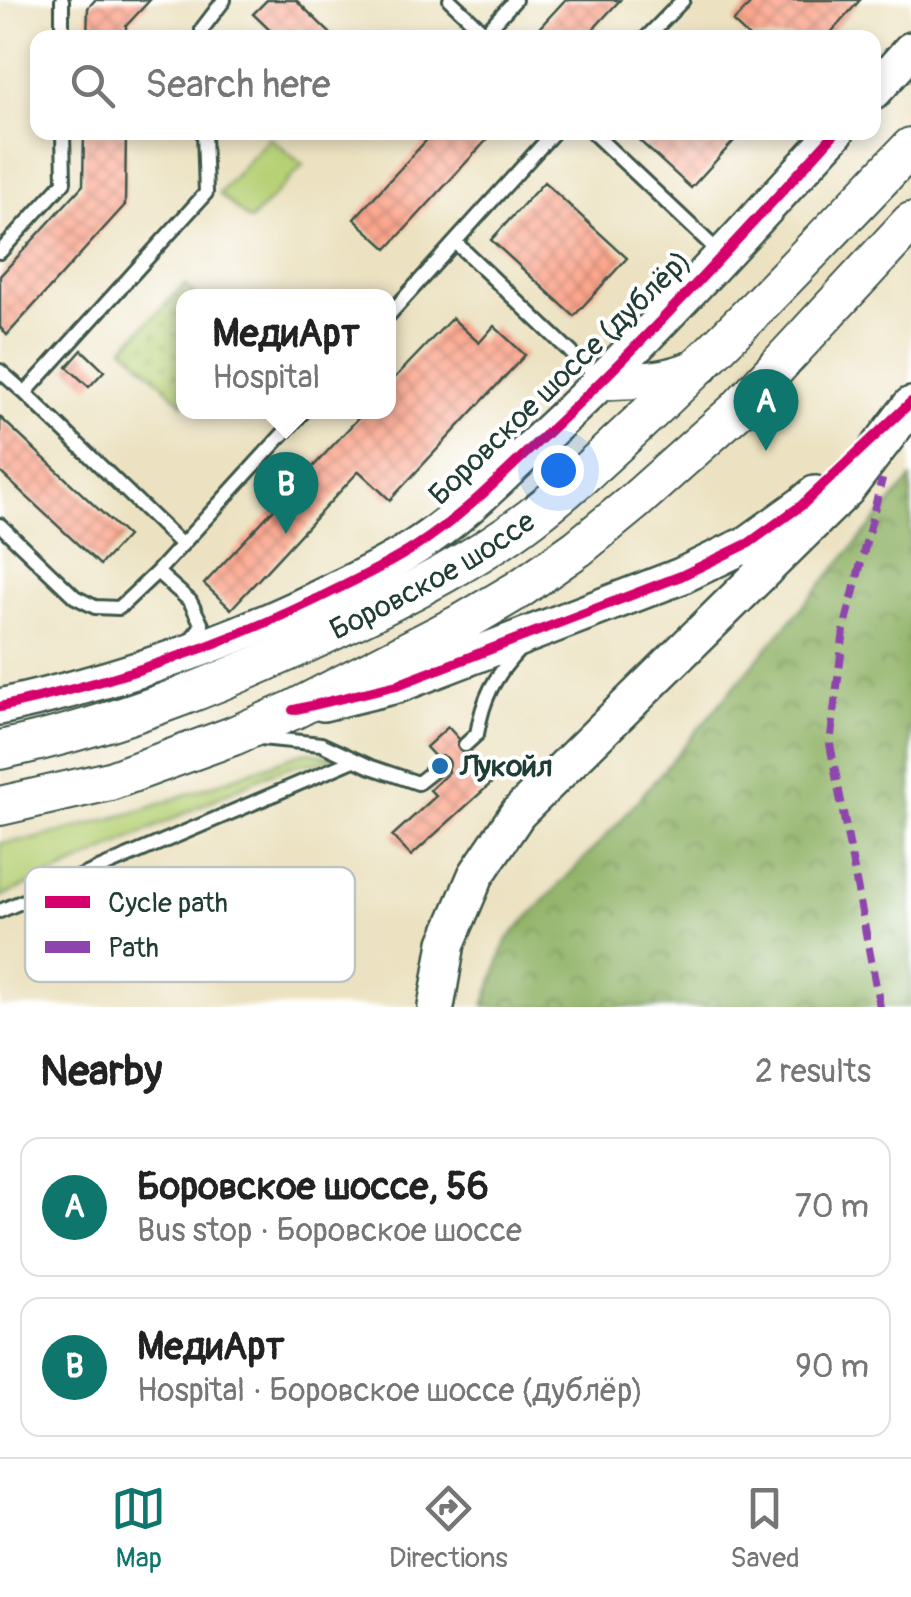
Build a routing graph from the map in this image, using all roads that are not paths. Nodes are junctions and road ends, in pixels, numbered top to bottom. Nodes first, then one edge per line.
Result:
1 (62, 0) edge
2 (224, 0) edge
3 (450, 0) edge
4 (515, 0) edge
5 (683, 0) edge
6 (62, 30) edge
7 (202, 30) edge
8 (483, 30) edge
9 (492, 30) edge
10 (654, 30) edge
11 (911, 50) edge
12 (881, 83) edge
13 (63, 140) edge
14 (204, 140) edge
15 (547, 140) edge
16 (600, 140) edge
17 (829, 140) edge
18 (911, 146) edge
19 (911, 222) edge
20 (455, 242) junction
21 (0, 252) edge
22 (722, 256) junction
23 (396, 307) edge
24 (702, 364) junction
25 (0, 371) edge
26 (602, 382) junction
27 (25, 393) junction
28 (911, 404) edge
29 (296, 419) edge
30 (0, 525) edge
31 (182, 545) junction
32 (157, 572) junction
33 (553, 626) junction
34 (177, 659) junction
35 (0, 707) edge
36 (293, 710) junction
37 (93, 728) junction
38 (234, 736) junction
39 (0, 737) edge
40 (464, 745) dead end
41 (0, 750) edge
42 (354, 760) junction
43 (442, 764) dead end
44 (0, 806) edge
45 (103, 867) edge
46 (25, 900) edge
47 (0, 911) edge
48 (436, 1007) edge

1 - 6 lane
2 - 7 lane
3 - 8 lane
4 - 9 lane
5 - 10 lane
11 - 12 street
13 - 21 lane
14 - 27 lane
15 - 20 lane
16 - 22 lane
17 - 22 street, Боровское шоссе (дублёр)
18 - 24 main road, Боровское шоссе
19 - 36 main road, Боровское шоссе
20 - 23 lane
20 - 26 lane
22 - 26 street, Боровское шоссе (дублёр)
24 - 26 street
24 - 37 main road, Боровское шоссе
25 - 27 lane
26 - 34 street, Боровское шоссе (дублёр)
27 - 31 lane
28 - 33 street
28 - 48 street
29 - 31 lane
30 - 32 lane
31 - 32 lane
32 - 34 lane
33 - 36 street
33 - 40 lane
34 - 35 street, Боровское шоссе (дублёр)
36 - 38 main road, Боровское шоссе
37 - 39 street
37 - 41 main road, Боровское шоссе
38 - 42 lane
38 - 44 main road, Боровское шоссе
42 - 43 lane
42 - 45 lane
46 - 47 lane

